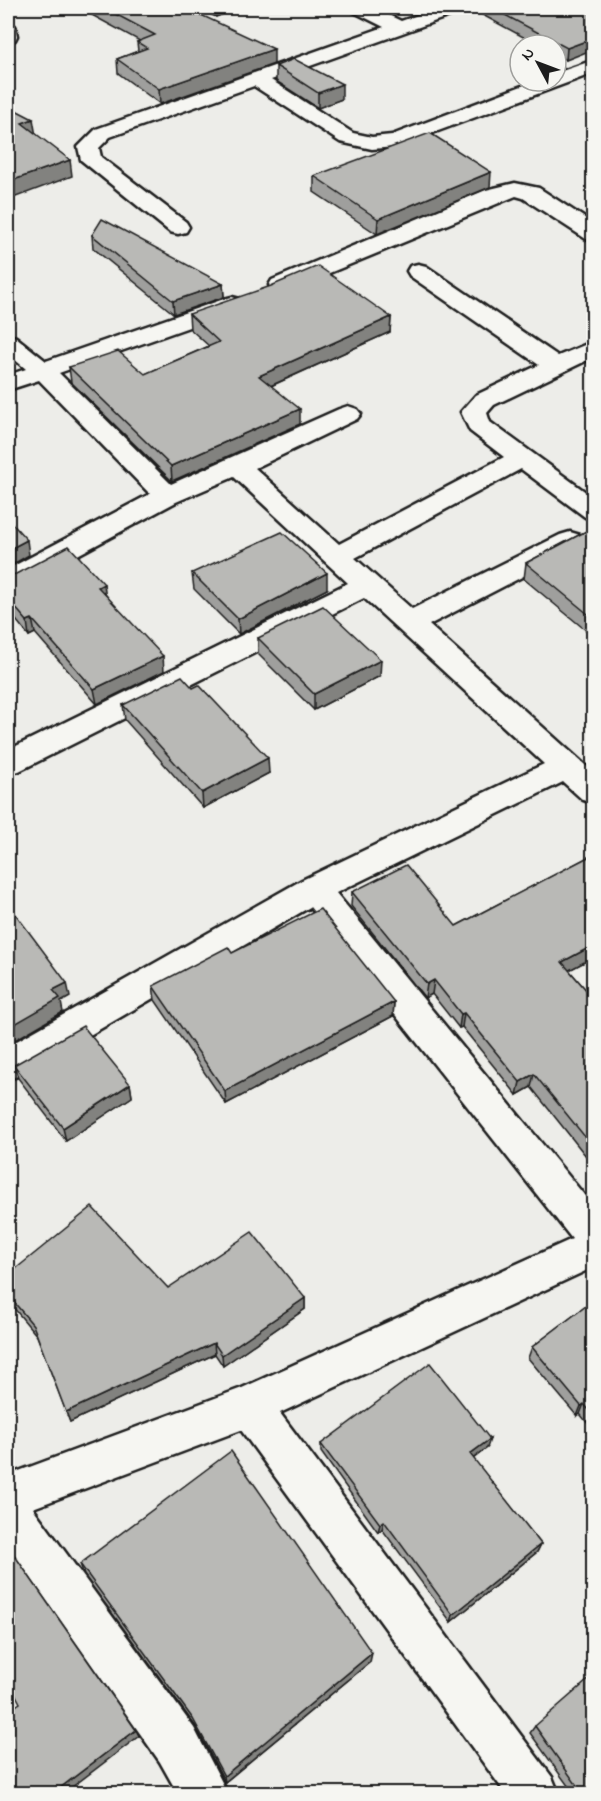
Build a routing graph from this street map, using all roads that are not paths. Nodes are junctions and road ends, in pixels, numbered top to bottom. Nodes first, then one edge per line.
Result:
1 (361, 8) edge
2 (454, 8) edge
3 (399, 27) junction
4 (8, 30) edge
5 (8, 36) edge
6 (594, 66) edge
7 (568, 75) edge
8 (255, 78) junction
9 (521, 93) edge
10 (178, 227) dead end
11 (594, 234) edge
12 (418, 271) dead end
13 (8, 342) edge
14 (594, 348) edge
15 (556, 366) junction
16 (42, 370) junction
17 (8, 383) edge
18 (348, 414) dead end
19 (522, 458) junction
20 (237, 466) junction
21 (167, 496) junction
22 (594, 511) edge
23 (594, 529) edge
24 (336, 557) junction
25 (8, 580) edge
26 (365, 586) junction
27 (408, 623) junction
28 (8, 763) edge
29 (567, 766) junction
30 (594, 792) edge
31 (314, 889) junction
32 (8, 1064) edge
33 (594, 1237) edge
34 (594, 1248) edge
35 (249, 1406) junction
36 (8, 1496) edge
37 (8, 1509) edge
38 (204, 1794) edge
39 (535, 1794) edge

1 - 3 street
2 - 3 street
3 - 8 street
4 - 5 street
6 - 7 street
8 - 9 street
8 - 10 street
11 - 16 street
12 - 15 street
13 - 16 street
14 - 15 street
15 - 19 street
16 - 17 street
16 - 21 street
18 - 20 street
19 - 22 street
19 - 24 street
20 - 21 street
20 - 24 street
21 - 25 street
23 - 27 street
24 - 26 street
26 - 27 street
26 - 28 street
27 - 29 street
29 - 30 street
29 - 31 street
31 - 32 street
31 - 33 street
34 - 35 street
35 - 36 street
35 - 39 street
37 - 38 street

